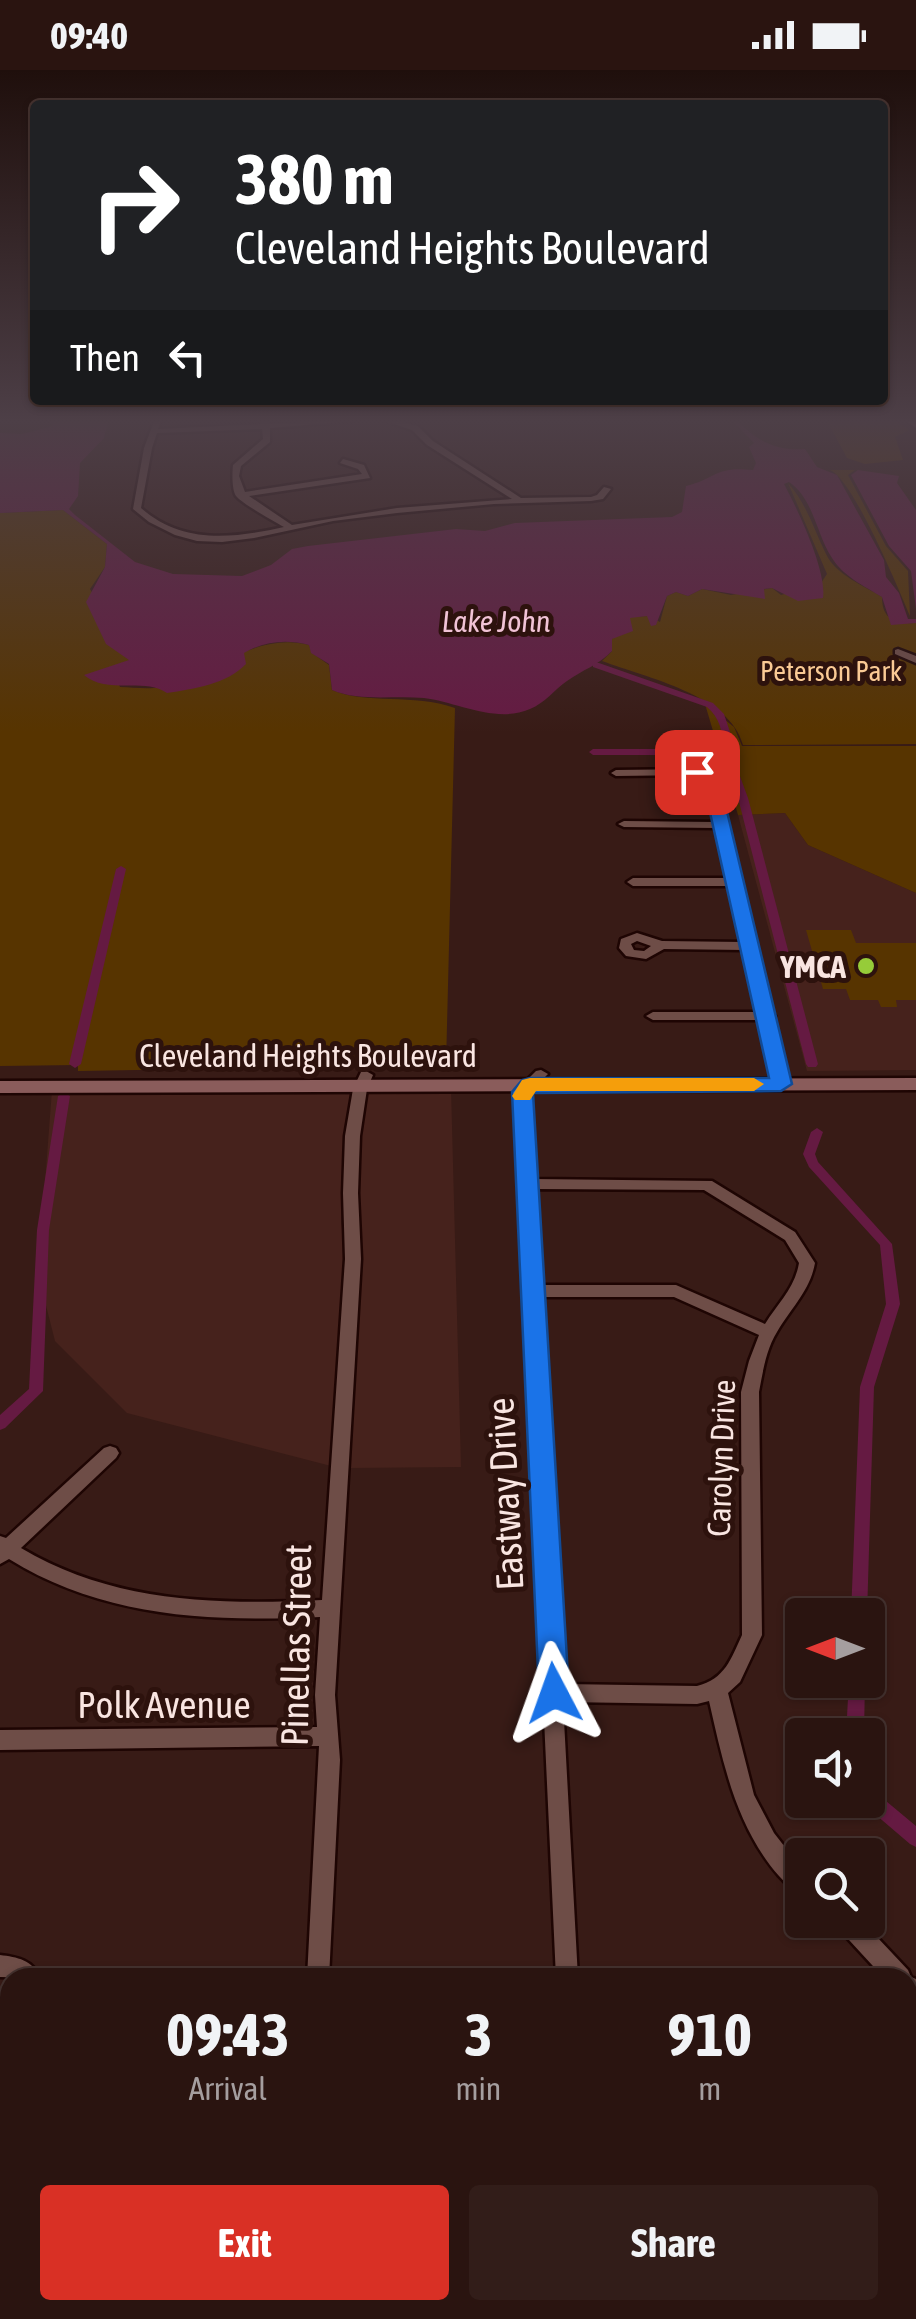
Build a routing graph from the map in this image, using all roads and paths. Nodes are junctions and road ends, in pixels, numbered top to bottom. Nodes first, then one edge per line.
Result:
1 (161, 524) edge
2 (286, 524) edge
3 (304, 524) edge
4 (289, 526) junction
5 (898, 652) dead end
6 (916, 660) edge
7 (616, 773) dead end
8 (624, 824) dead end
9 (722, 825) junction
10 (633, 882) dead end
11 (736, 882) junction
12 (661, 945) dead end
13 (751, 946) junction
14 (654, 1016) dead end
15 (768, 1016) junction
16 (916, 1074) edge
17 (0, 1077) edge
18 (535, 1079) junction
19 (363, 1080) junction
20 (780, 1080) junction
21 (83, 1082) junction
22 (916, 1084) edge
23 (0, 1087) edge
24 (527, 1184) junction
25 (532, 1291) junction
26 (768, 1332) junction
27 (110, 1453) dead end
28 (2, 1550) edge
29 (330, 1608) junction
30 (717, 1690) junction
31 (554, 1693) junction
32 (328, 1736) junction
33 (0, 1740) edge
34 (785, 1866) edge
35 (863, 1938) edge
36 (319, 1968) edge
37 (567, 1968) edge
38 (891, 1968) edge

1 - 4 street
2 - 4 street
3 - 4 street
5 - 6 street
7 - 9 street
8 - 9 street
9 - 11 street
10 - 11 street
11 - 13 street
12 - 13 street
13 - 15 street
14 - 15 street
15 - 20 street
16 - 20 street, Cleveland Heights Boulevard
17 - 21 street, Cleveland Heights Boulevard
18 - 19 street, Cleveland Heights Boulevard
18 - 20 street, Cleveland Heights Boulevard
18 - 24 street, Eastway Drive
19 - 21 street, Cleveland Heights Boulevard
19 - 29 street, Pinellas Street
20 - 22 street, Cleveland Heights Boulevard
21 - 23 street, Cleveland Heights Boulevard
24 - 25 street, Eastway Drive
24 - 26 street, Carolyn Drive
25 - 26 street
25 - 31 street, Eastway Drive
26 - 30 street, Carolyn Drive
27 - 28 street
28 - 29 street
29 - 32 street, Pinellas Street
30 - 31 street
30 - 34 street
31 - 37 street, Eastway Drive
32 - 33 street, Polk Avenue
32 - 36 street, Pinellas Street
35 - 38 street

